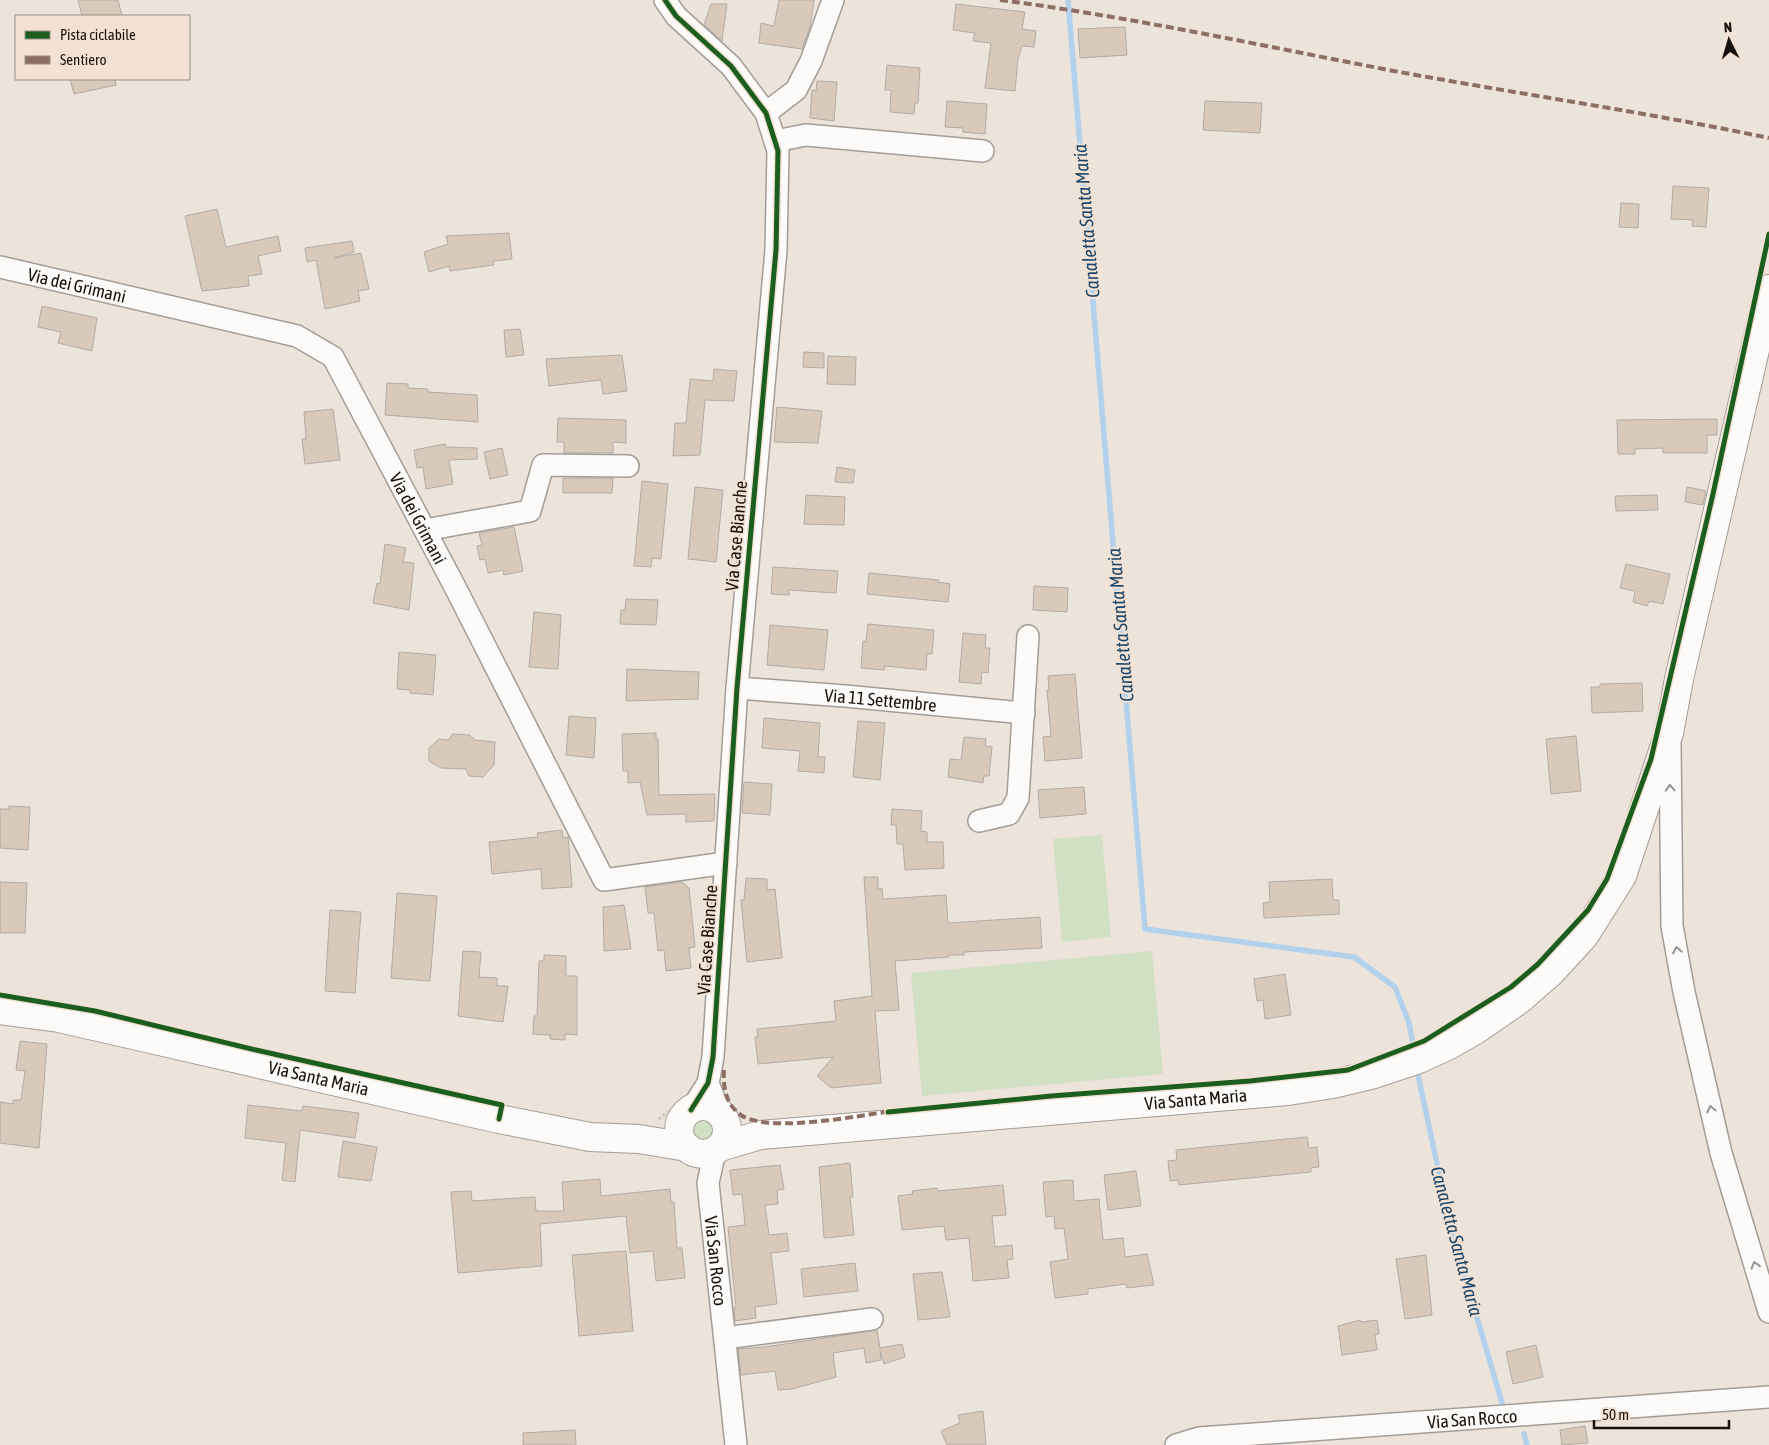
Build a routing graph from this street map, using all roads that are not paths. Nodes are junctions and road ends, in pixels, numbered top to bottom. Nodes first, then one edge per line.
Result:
1 (665, 0) edge
2 (833, 0) edge
3 (766, 113) junction
4 (775, 141) junction
5 (983, 152) dead end
6 (0, 267) edge
7 (1769, 290) edge
8 (628, 466) dead end
9 (425, 530) junction
10 (1028, 636) dead end
11 (737, 688) junction
12 (1024, 713) junction
13 (1670, 733) junction
14 (979, 821) dead end
15 (726, 863) junction
16 (0, 1010) edge
17 (708, 1083) junction
18 (683, 1110) junction
19 (722, 1116) junction
20 (645, 1130) junction
21 (760, 1135) junction
22 (703, 1149) junction
23 (1769, 1312) edge
24 (872, 1319) dead end
25 (725, 1338) junction
26 (1769, 1397) edge
27 (736, 1445) edge
28 (1176, 1445) edge

1 - 3 street, Via Case Bianche
2 - 3 street
3 - 4 street, Via Case Bianche
4 - 5 street
4 - 11 street, Via Case Bianche
6 - 9 street, Via dei Grimani
7 - 13 main road, Via Santa Maria
8 - 9 street
9 - 15 street, Via dei Grimani
10 - 12 street
11 - 12 street, Via 11 Settembre
11 - 15 street, Via Case Bianche
12 - 14 street
13 - 21 main road, Via Santa Maria
23 -> 13 street
15 - 17 street, Via Case Bianche
16 - 20 main road, Via Santa Maria
17 - 18 street, Via Case Bianche
17 - 19 street
18 - 19 main road, Via Santa Maria
18 - 20 main road, Via Santa Maria
18 - 22 main road
19 - 21 main road, Via Santa Maria
19 - 22 main road
20 - 22 main road, Via Santa Maria
21 - 22 main road, Via Santa Maria
22 - 25 street, Via San Rocco
24 - 25 street
25 - 27 street, Via San Rocco
26 - 28 street, Via San Rocco

